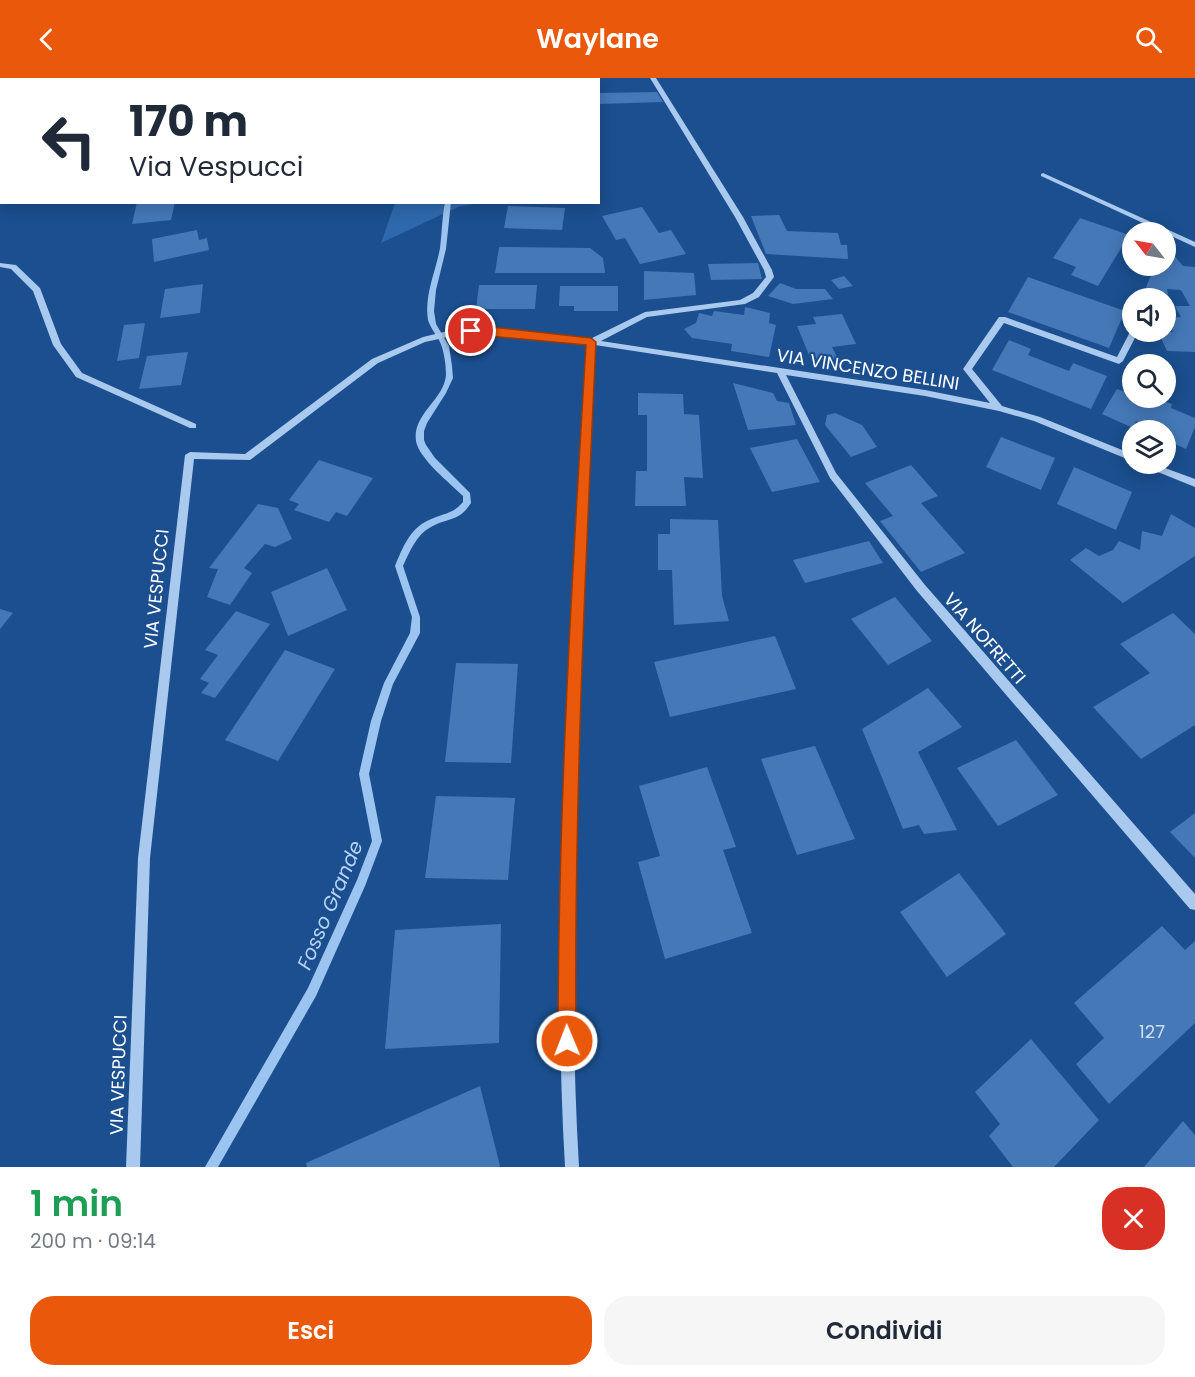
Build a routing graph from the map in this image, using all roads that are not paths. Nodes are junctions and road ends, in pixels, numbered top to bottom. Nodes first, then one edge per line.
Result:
1 (653, 78) edge
2 (1043, 175) dead end
3 (1195, 245) edge
4 (0, 265) edge
5 (591, 342) junction
6 (1129, 342) edge
7 (780, 371) junction
8 (999, 408) junction
9 (193, 426) dead end
10 (1122, 454) edge
11 (1172, 474) edge
12 (1195, 483) edge
13 (1195, 904) edge
14 (133, 1167) edge
15 (572, 1167) edge

1 - 5 street
2 - 3 street
4 - 9 street
5 - 7 street, VIA VINCENZO BELLINI
5 - 14 street, VIA VESPUCCI
5 - 15 street
6 - 8 street
7 - 8 street, VIA VINCENZO BELLINI
7 - 13 street, VIA NOFRETTI
8 - 10 street, VIA VINCENZO BELLINI
11 - 12 street

